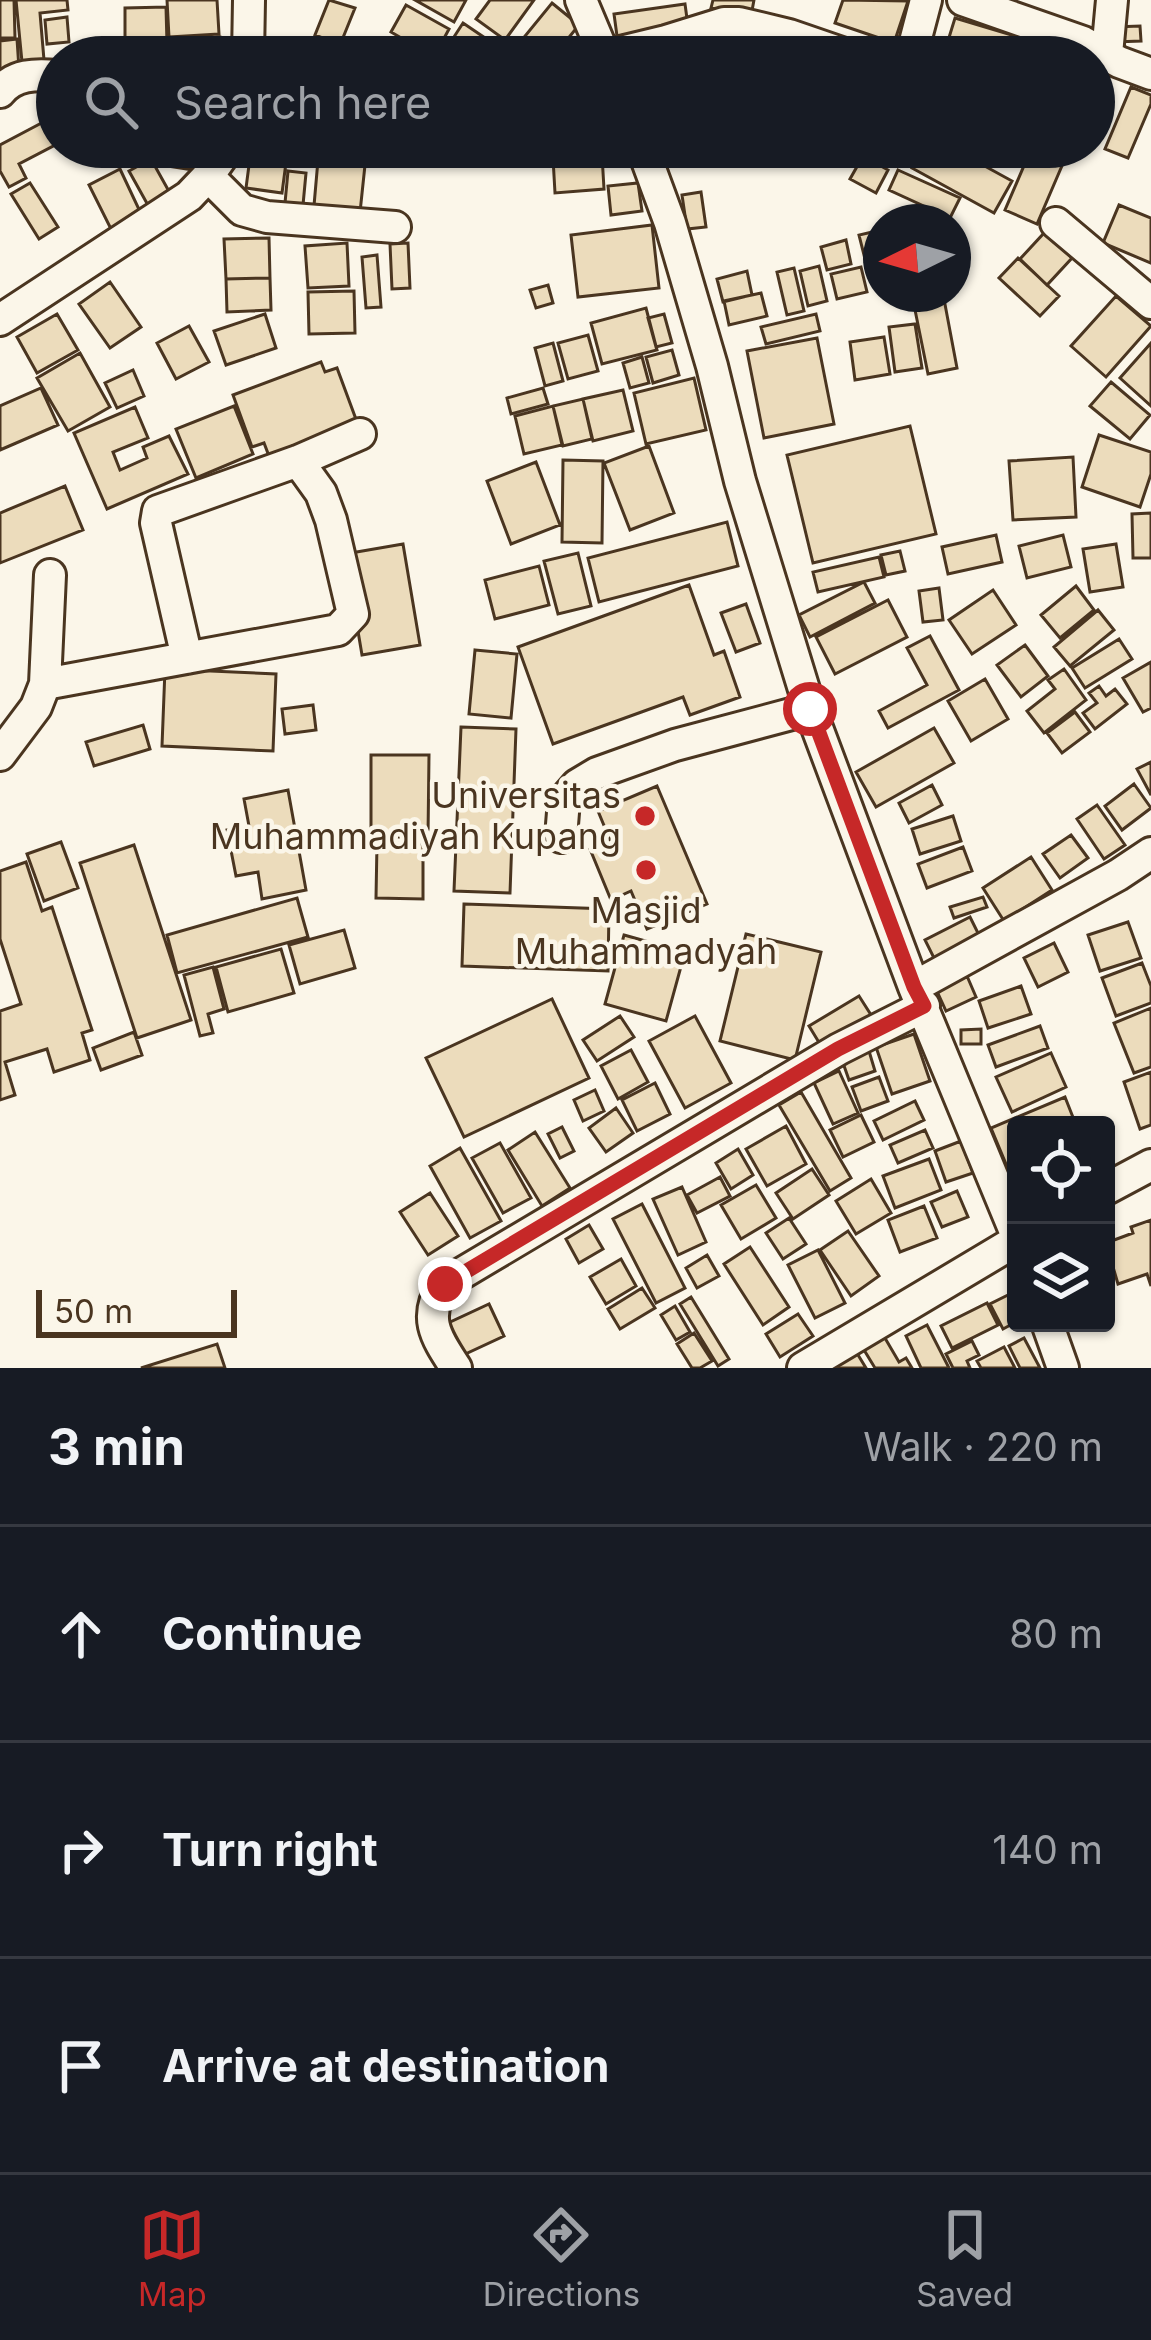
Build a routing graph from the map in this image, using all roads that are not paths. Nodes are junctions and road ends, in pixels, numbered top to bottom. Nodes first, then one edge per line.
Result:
1 (248, 0) edge
2 (581, 0) edge
3 (926, 0) edge
4 (964, 0) edge
5 (1112, 0) edge
6 (247, 36) edge
7 (596, 36) edge
8 (682, 36) edge
9 (792, 36) edge
10 (917, 36) edge
11 (1065, 36) edge
12 (1109, 36) edge
13 (1115, 58) edge
14 (1151, 74) edge
15 (36, 76) edge
16 (0, 92) edge
17 (214, 168) edge
18 (650, 168) edge
19 (208, 176) junction
20 (1056, 223) dead end
21 (395, 227) dead end
22 (1151, 303) edge
23 (0, 320) edge
24 (360, 434) dead end
25 (298, 461) junction
26 (50, 575) dead end
27 (187, 658) junction
28 (45, 684) junction
29 (810, 709) junction
30 (0, 755) edge
31 (561, 838) dead end
32 (1151, 853) edge
33 (919, 997) junction
34 (1151, 1165) edge
35 (1115, 1184) edge
36 (1011, 1224) edge
37 (1007, 1243) edge
38 (1050, 1332) edge
39 (456, 1368) edge
40 (802, 1368) edge
41 (1063, 1368) edge

1 - 6 street
2 - 7 street
3 - 10 street
4 - 11 street
5 - 12 street
8 - 9 street
13 - 14 street
15 - 16 street
17 - 19 street
18 - 29 street
19 - 21 street
19 - 23 street
20 - 22 street
24 - 25 street
25 - 27 street
25 - 27 street
26 - 28 street
27 - 28 street
28 - 30 street
29 - 31 street
29 - 33 street
32 - 33 street
33 - 36 street
33 - 39 street
34 - 35 street
37 - 40 street
38 - 41 street

